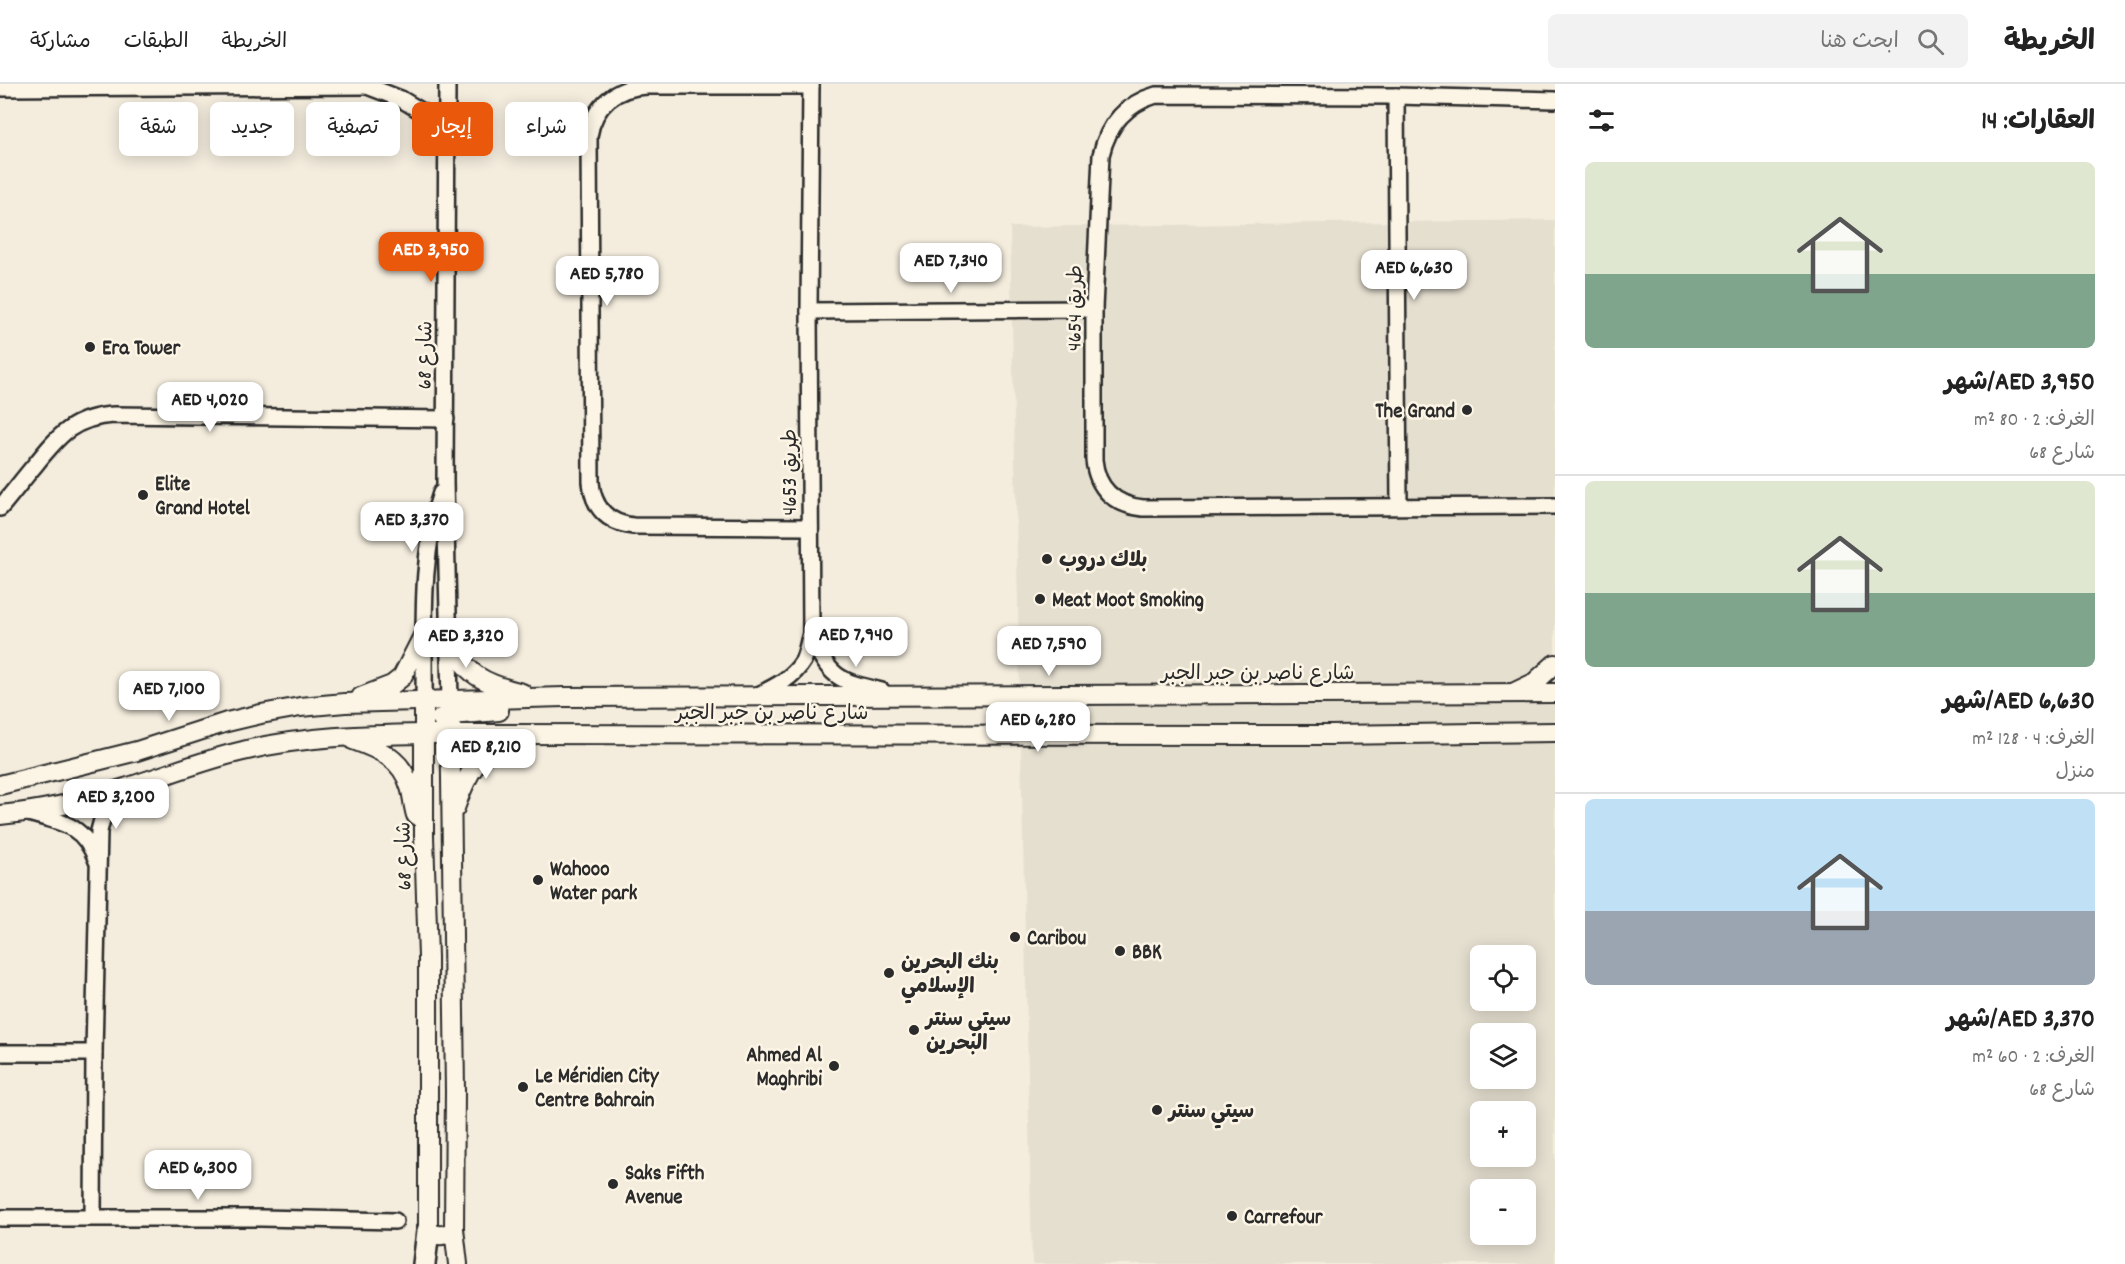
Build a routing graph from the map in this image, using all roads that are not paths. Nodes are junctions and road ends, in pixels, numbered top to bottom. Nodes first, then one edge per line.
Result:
1 (447, 84) edge
2 (370, 85) edge
3 (811, 85) edge
4 (0, 88) edge
5 (1396, 96) junction
6 (1555, 100) edge
7 (448, 102) edge
8 (412, 105) edge
9 (449, 156) edge
10 (1094, 309) junction
11 (808, 311) junction
12 (446, 419) junction
13 (445, 482) junction
14 (1399, 506) junction
15 (1555, 506) edge
16 (0, 508) edge
17 (810, 527) junction
18 (425, 632) junction
19 (810, 634) junction
20 (449, 638) junction
21 (1555, 664) edge
22 (1555, 693) edge
23 (1511, 694) junction
24 (755, 696) junction
25 (903, 696) junction
26 (564, 697) junction
27 (544, 698) junction
28 (424, 701) junction
29 (345, 703) junction
30 (450, 708) junction
31 (1555, 732) edge
32 (425, 734) junction
33 (450, 734) junction
34 (520, 734) junction
35 (343, 736) junction
36 (0, 785) edge
37 (123, 789) junction
38 (28, 813) junction
39 (0, 816) edge
40 (451, 821) junction
41 (424, 836) junction
42 (99, 867) junction
43 (0, 1053) edge
44 (93, 1053) junction
45 (93, 1217) junction
46 (0, 1218) edge
47 (396, 1221) dead end
48 (454, 1229) junction
49 (428, 1231) junction
50 (424, 1264) edge
51 (458, 1264) edge

1 - 7 street, شارع 68
2 - 4 street
2 - 8 street
3 - 11 street, طريق 4653
3 - 17 street
5 - 6 street, طريق 4654
5 - 10 street, طريق 4654
5 - 14 street
9 - 12 street, شارع 68
10 - 11 street
10 - 14 street, طريق 4654
11 - 17 street, طريق 4653
12 - 13 street, شارع 68
12 - 16 street
13 - 18 street, شارع 68
13 - 20 street, شارع 68
14 - 15 street, طريق 4654
17 - 19 street, طريق 4653
18 - 28 street, شارع 68
18 - 29 main road
19 - 24 street, طريق 4653
19 - 25 street, طريق 4653
20 - 27 main road
20 - 30 street, شارع 68
21 - 23 main road
22 - 23 main road, شارع ناصر بن جبر الجبر
23 - 25 main road, شارع ناصر بن جبر الجبر
24 - 25 main road, شارع ناصر بن جبر الجبر
24 - 26 main road, شارع ناصر بن جبر الجبر
26 - 27 main road, شارع ناصر بن جبر الجبر
26 - 30 main road
27 - 30 main road, شارع ناصر بن جبر الجبر
28 - 29 main road, شارع ناصر بن جبر الجبر
28 - 30 main road, شارع ناصر بن جبر الجبر
28 - 32 main road, شارع 68
29 - 36 main road, شارع ناصر بن جبر الجبر
30 - 32 main road
30 - 33 main road, شارع 68
31 - 34 main road, شارع ناصر بن جبر الجبر
32 - 33 main road, شارع ناصر بن جبر الجبر
32 - 35 main road, شارع ناصر بن جبر الجبر
32 - 41 main road, شارع 68
33 - 34 main road, شارع ناصر بن جبر الجبر
33 - 40 main road, شارع 68
34 - 40 main road
35 - 37 main road, شارع ناصر بن جبر الجبر
35 - 41 main road
37 - 38 main road, شارع ناصر بن جبر الجبر
37 - 42 street
38 - 39 main road, شارع ناصر بن جبر الجبر
38 - 42 street
40 - 48 main road, شارع 68
41 - 49 main road, شارع 68
42 - 44 street
43 - 44 street
44 - 45 street
45 - 46 street
45 - 47 street
48 - 49 main road
48 - 51 main road, شارع 68
49 - 50 highway

